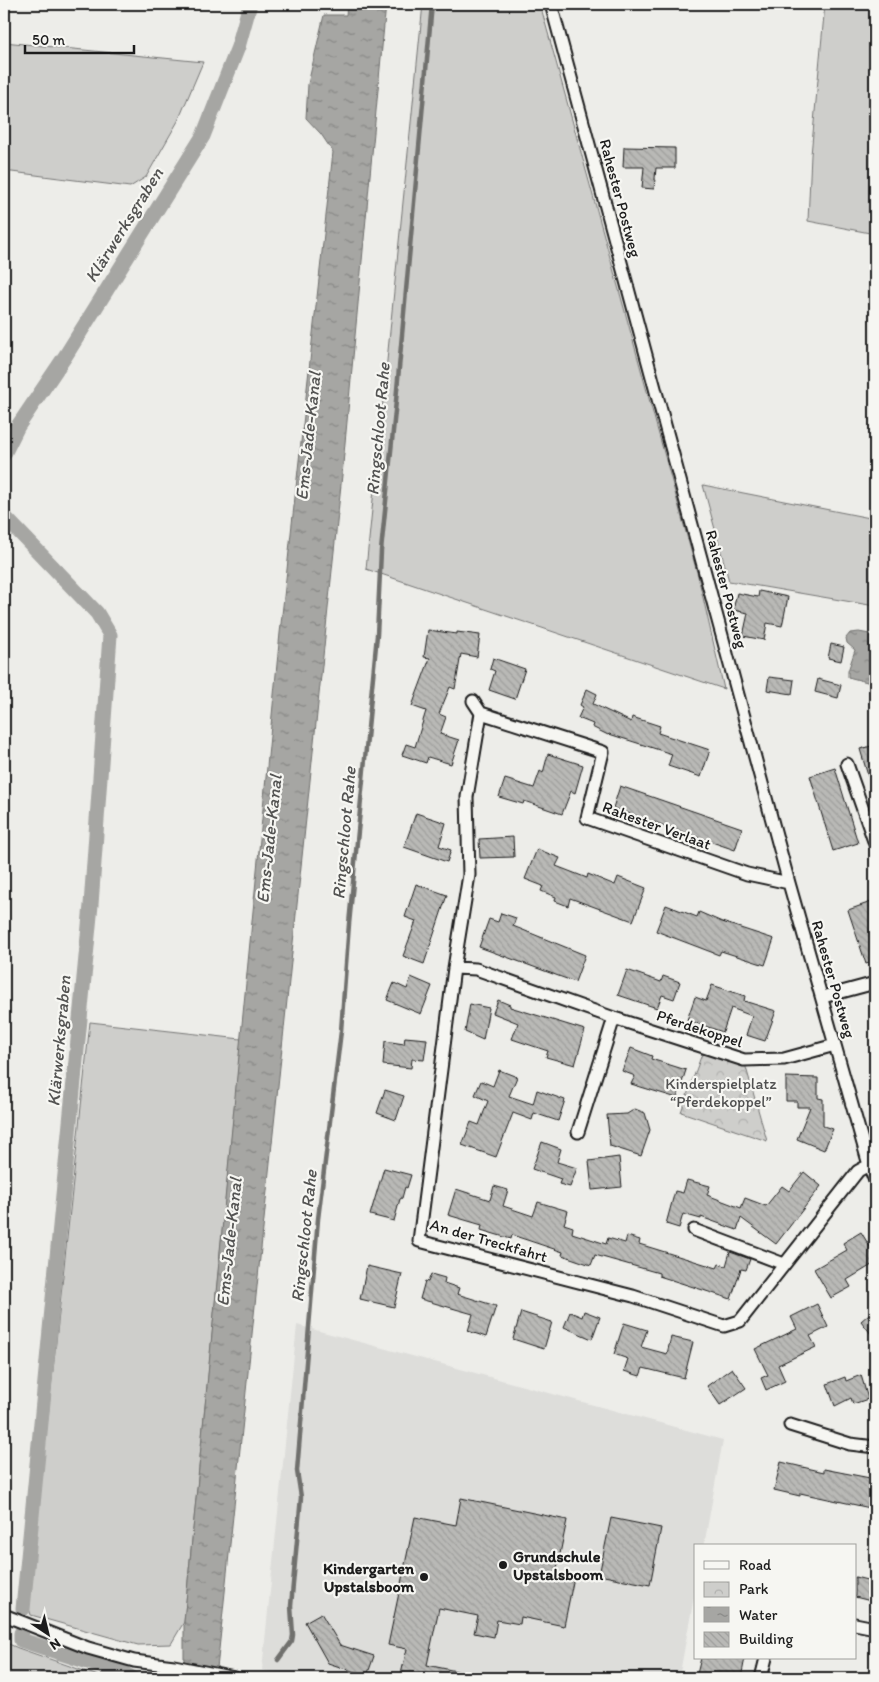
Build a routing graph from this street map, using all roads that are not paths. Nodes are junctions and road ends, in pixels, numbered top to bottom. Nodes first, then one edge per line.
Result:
1 (551, 4) edge
2 (473, 701) dead end
3 (481, 713) junction
4 (848, 764) dead end
5 (875, 844) edge
6 (790, 884) junction
7 (454, 968) junction
8 (875, 983) edge
9 (822, 997) junction
10 (614, 1018) junction
11 (835, 1045) junction
12 (578, 1132) dead end
13 (869, 1165) junction
14 (875, 1181) edge
15 (694, 1230) dead end
16 (784, 1264) junction
17 (790, 1425) dead end
18 (875, 1447) edge
19 (4, 1615) edge
20 (856, 1624) edge
21 (875, 1628) edge
22 (766, 1660) edge
23 (235, 1678) edge
24 (761, 1678) edge

1 - 6 street, Rahester Postweg
2 - 3 street
3 - 6 street, Rahester Verlaat
3 - 7 street
4 - 5 street
6 - 9 street, Rahester Postweg
7 - 10 street, Pferdekoppel
7 - 16 street, An der Treckfahrt
8 - 9 street
9 - 11 street, Rahester Postweg
10 - 11 street, Pferdekoppel
10 - 12 street
11 - 13 street, Rahester Postweg
13 - 14 street, Rahester Postweg
13 - 16 street, An der Treckfahrt
15 - 16 street
17 - 18 street
19 - 23 street
20 - 21 street
22 - 24 street

